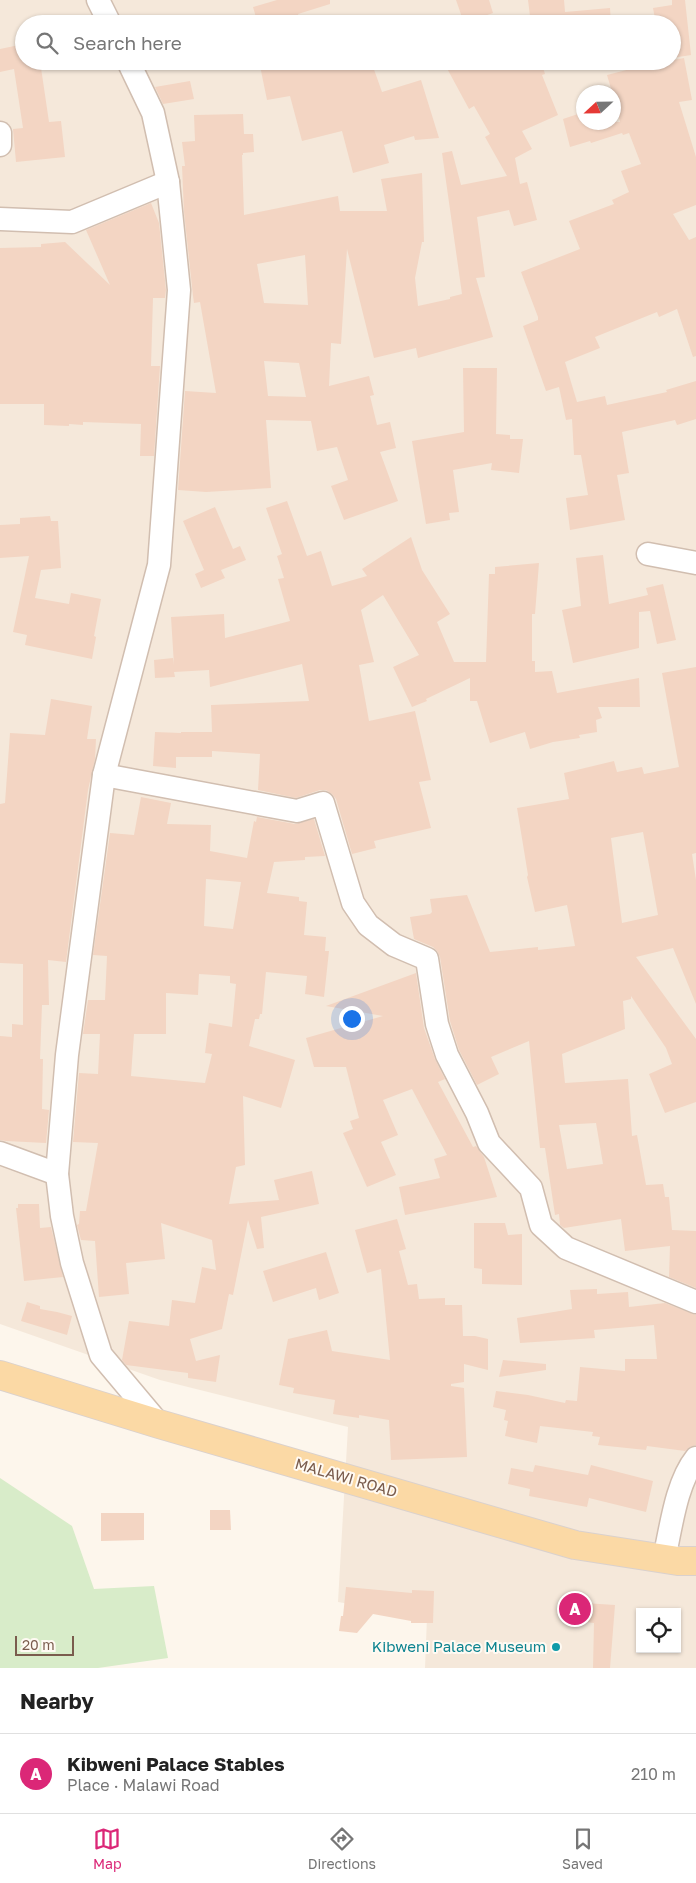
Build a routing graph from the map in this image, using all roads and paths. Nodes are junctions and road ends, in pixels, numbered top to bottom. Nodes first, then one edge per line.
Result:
1 (98, 0) edge
2 (106, 15) edge
3 (132, 70) edge
4 (0, 133) edge
5 (0, 145) edge
6 (168, 182) junction
7 (0, 219) edge
8 (648, 554) dead end
9 (696, 563) edge
10 (104, 775) junction
11 (0, 1153) edge
12 (58, 1174) junction
13 (696, 1302) edge
14 (0, 1375) edge
15 (158, 1424) junction
16 (696, 1458) edge
17 (664, 1559) junction
18 (696, 1561) edge

1 - 2 street
3 - 6 street
4 - 5 street
6 - 7 street
6 - 10 street
8 - 9 street
10 - 12 street
10 - 13 street
11 - 12 street
12 - 15 street
14 - 15 main road, MALAWI ROAD
15 - 17 main road, MALAWI ROAD
16 - 17 street
17 - 18 main road, MALAWI ROAD

